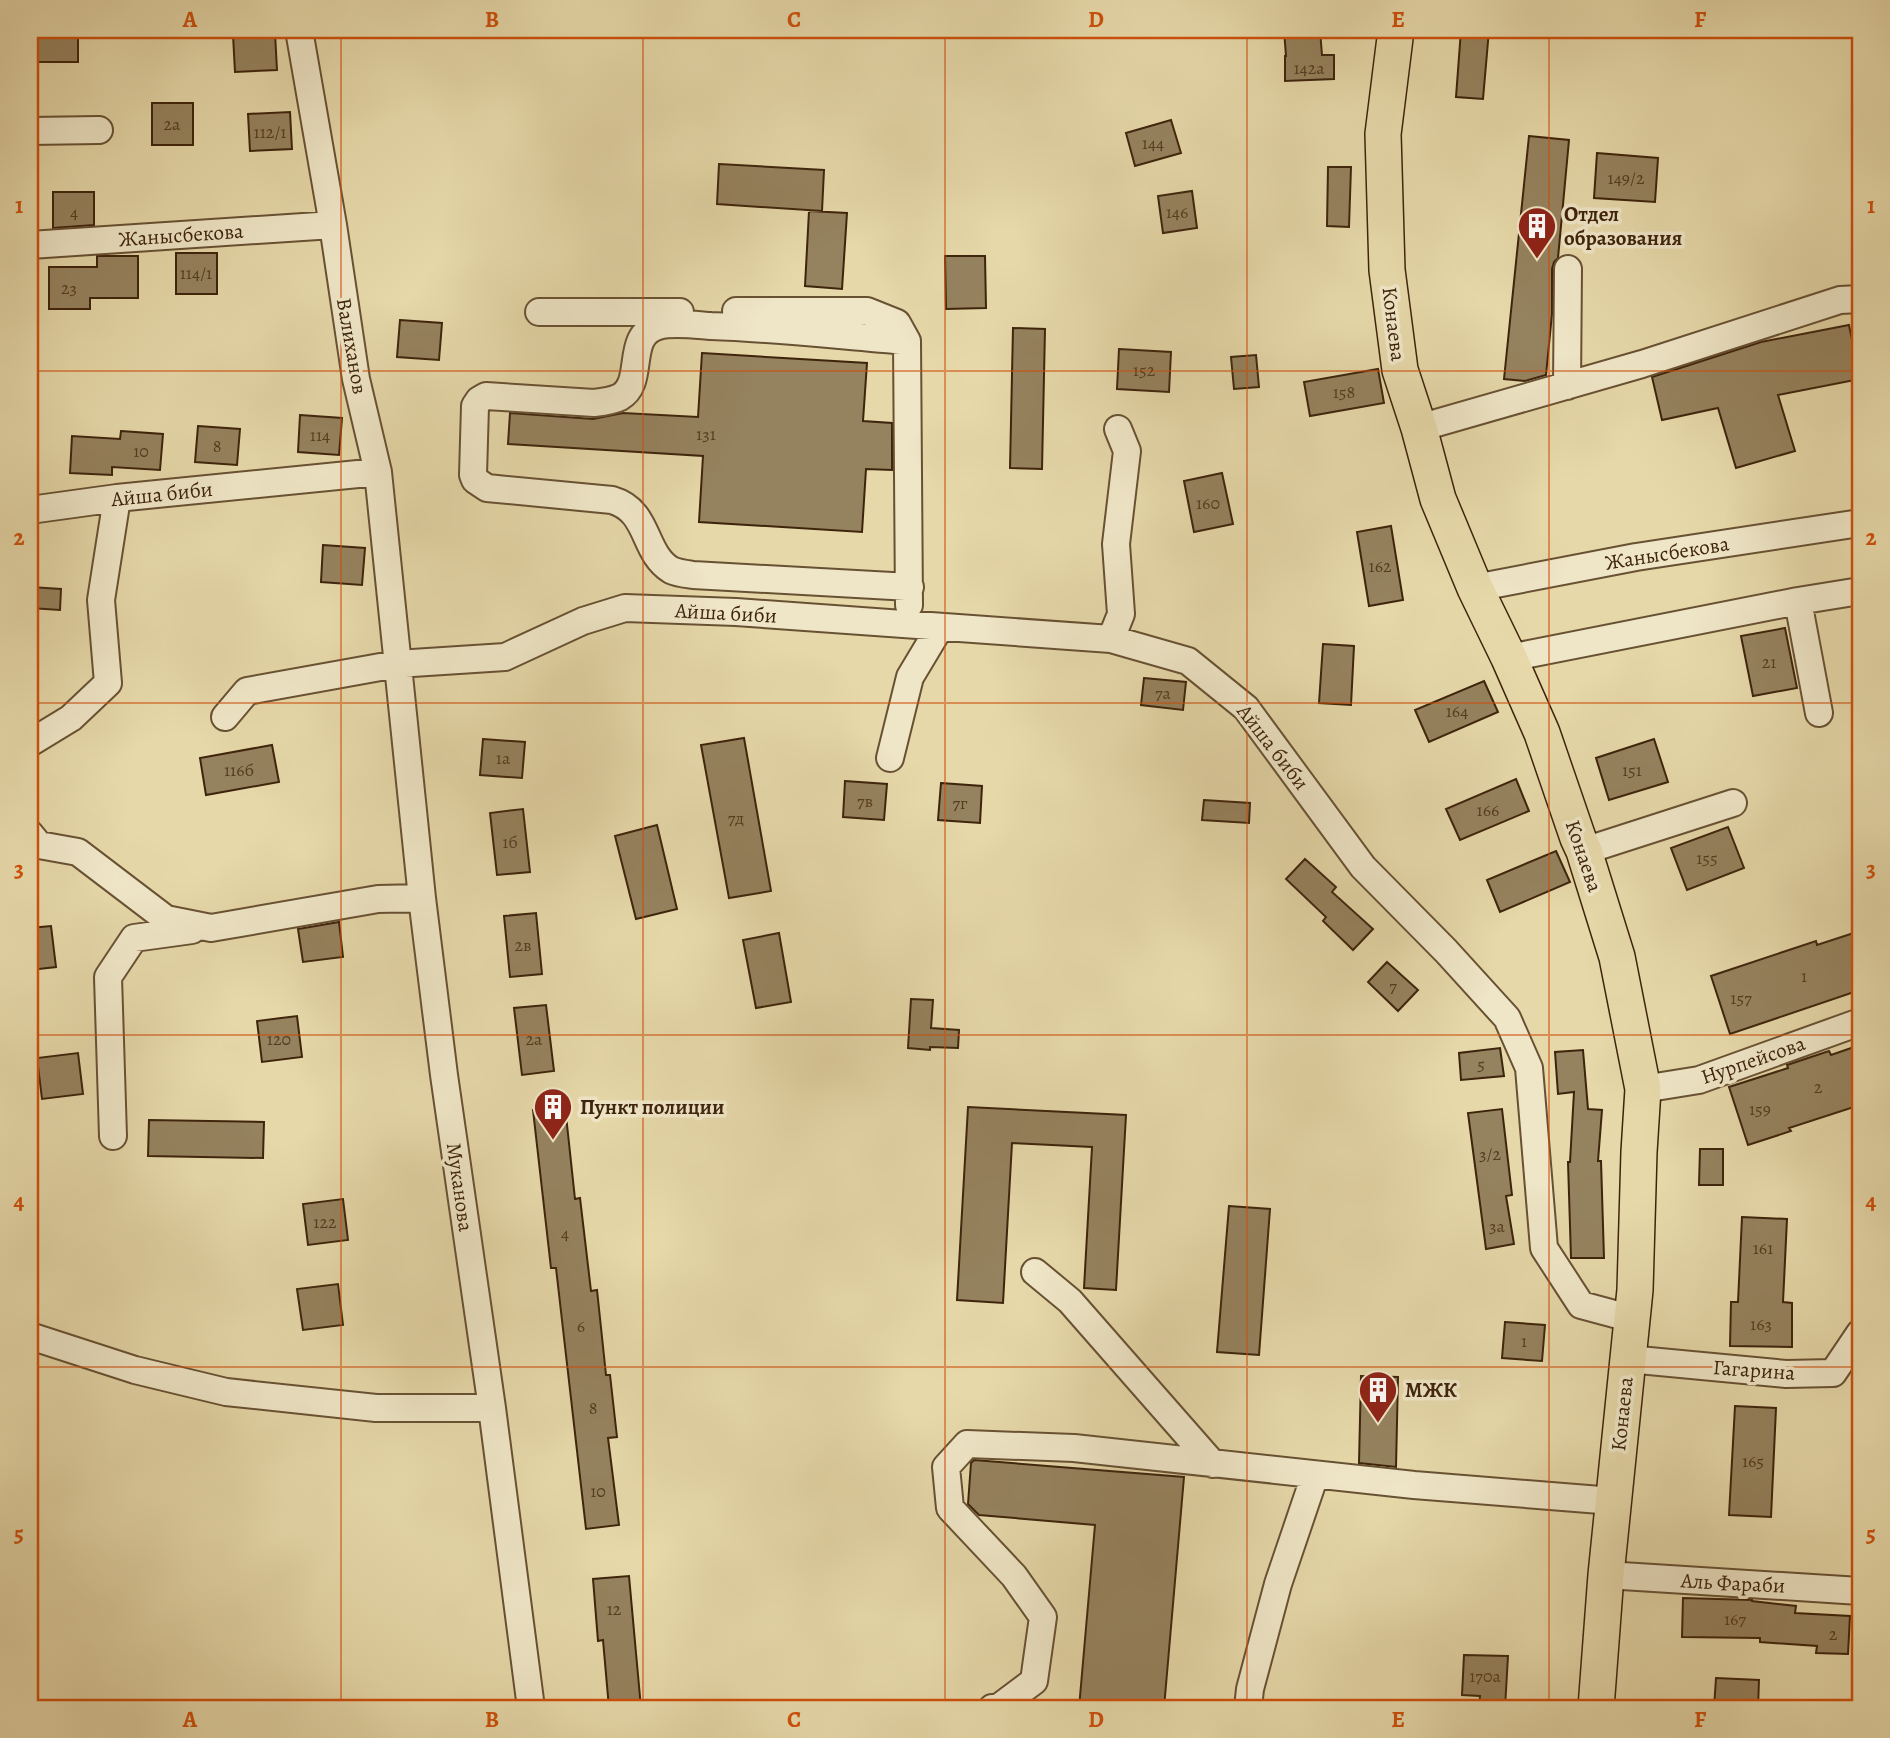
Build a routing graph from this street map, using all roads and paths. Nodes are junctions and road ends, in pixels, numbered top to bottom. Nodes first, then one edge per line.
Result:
1 (299, 30) edge
2 (1396, 30) edge
3 (99, 130) dead end
4 (30, 131) edge
5 (333, 225) junction
6 (30, 245) edge
7 (1568, 269) dead end
8 (1860, 299) edge
9 (539, 312) dead end
10 (907, 341) junction
11 (1567, 386) junction
12 (1419, 428) junction
13 (1118, 429) dead end
14 (378, 472) junction
15 (117, 498) junction
16 (30, 510) edge
17 (1860, 523) edge
18 (910, 587) junction
19 (1475, 589) junction
20 (1860, 591) edge
21 (1798, 601) junction
22 (909, 624) junction
23 (940, 626) junction
24 (1111, 639) junction
25 (1509, 657) junction
26 (397, 664) junction
27 (1819, 713) dead end
28 (225, 717) dead end
29 (30, 743) edge
30 (890, 758) dead end
31 (1733, 803) dead end
32 (30, 834) edge
33 (1584, 851) junction
34 (422, 898) junction
35 (211, 928) junction
36 (1860, 1023) edge
37 (1643, 1089) junction
38 (113, 1136) dead end
39 (1035, 1272) dead end
40 (1633, 1319) junction
41 (1860, 1333) edge
42 (30, 1336) edge
43 (1628, 1359) junction
44 (492, 1408) junction
45 (1213, 1464) junction
46 (1315, 1475) junction
47 (1613, 1501) junction
48 (1606, 1575) junction
49 (1860, 1591) edge
50 (531, 1708) edge
51 (992, 1708) edge
52 (1248, 1708) edge
53 (1596, 1708) edge

1 - 5 street, Валиханов
2 - 12 main road, Конаева
3 - 4 street
5 - 6 street, Жанысбекова
5 - 14 street, Валиханов
7 - 11 street
8 - 11 street
9 - 10 street
10 - 18 street
10 - 18 street
11 - 12 street
12 - 19 main road, Конаева
13 - 24 street
14 - 15 street, Айша биби
14 - 26 street, Валиханов
15 - 16 street, Айша биби
15 - 29 street
17 - 19 street, Жанысбекова
18 - 22 street
19 - 25 main road, Конаева
20 - 21 street
21 - 25 street
21 - 27 street
22 - 23 street, Айша биби
22 - 26 street, Айша биби
23 - 24 street, Айша биби
23 - 30 street
24 - 40 street, Айша биби
25 - 33 main road, Конаева
26 - 28 street, Айша биби
26 - 34 street, Муканова
31 - 33 street
32 - 35 street
33 - 37 main road, Конаева
34 - 35 street
34 - 44 street, Муканова
35 - 38 street
36 - 37 street, Нурпейсова
37 - 40 main road, Конаева
39 - 45 street
40 - 43 main road, Конаева
41 - 43 street, Гагарина
42 - 44 street
43 - 47 main road, Конаева
44 - 50 street, Муканова
45 - 46 street
45 - 51 street
46 - 47 street
46 - 52 street
47 - 48 main road, Конаева
48 - 49 street, Аль Фараби
48 - 53 main road, Конаева

